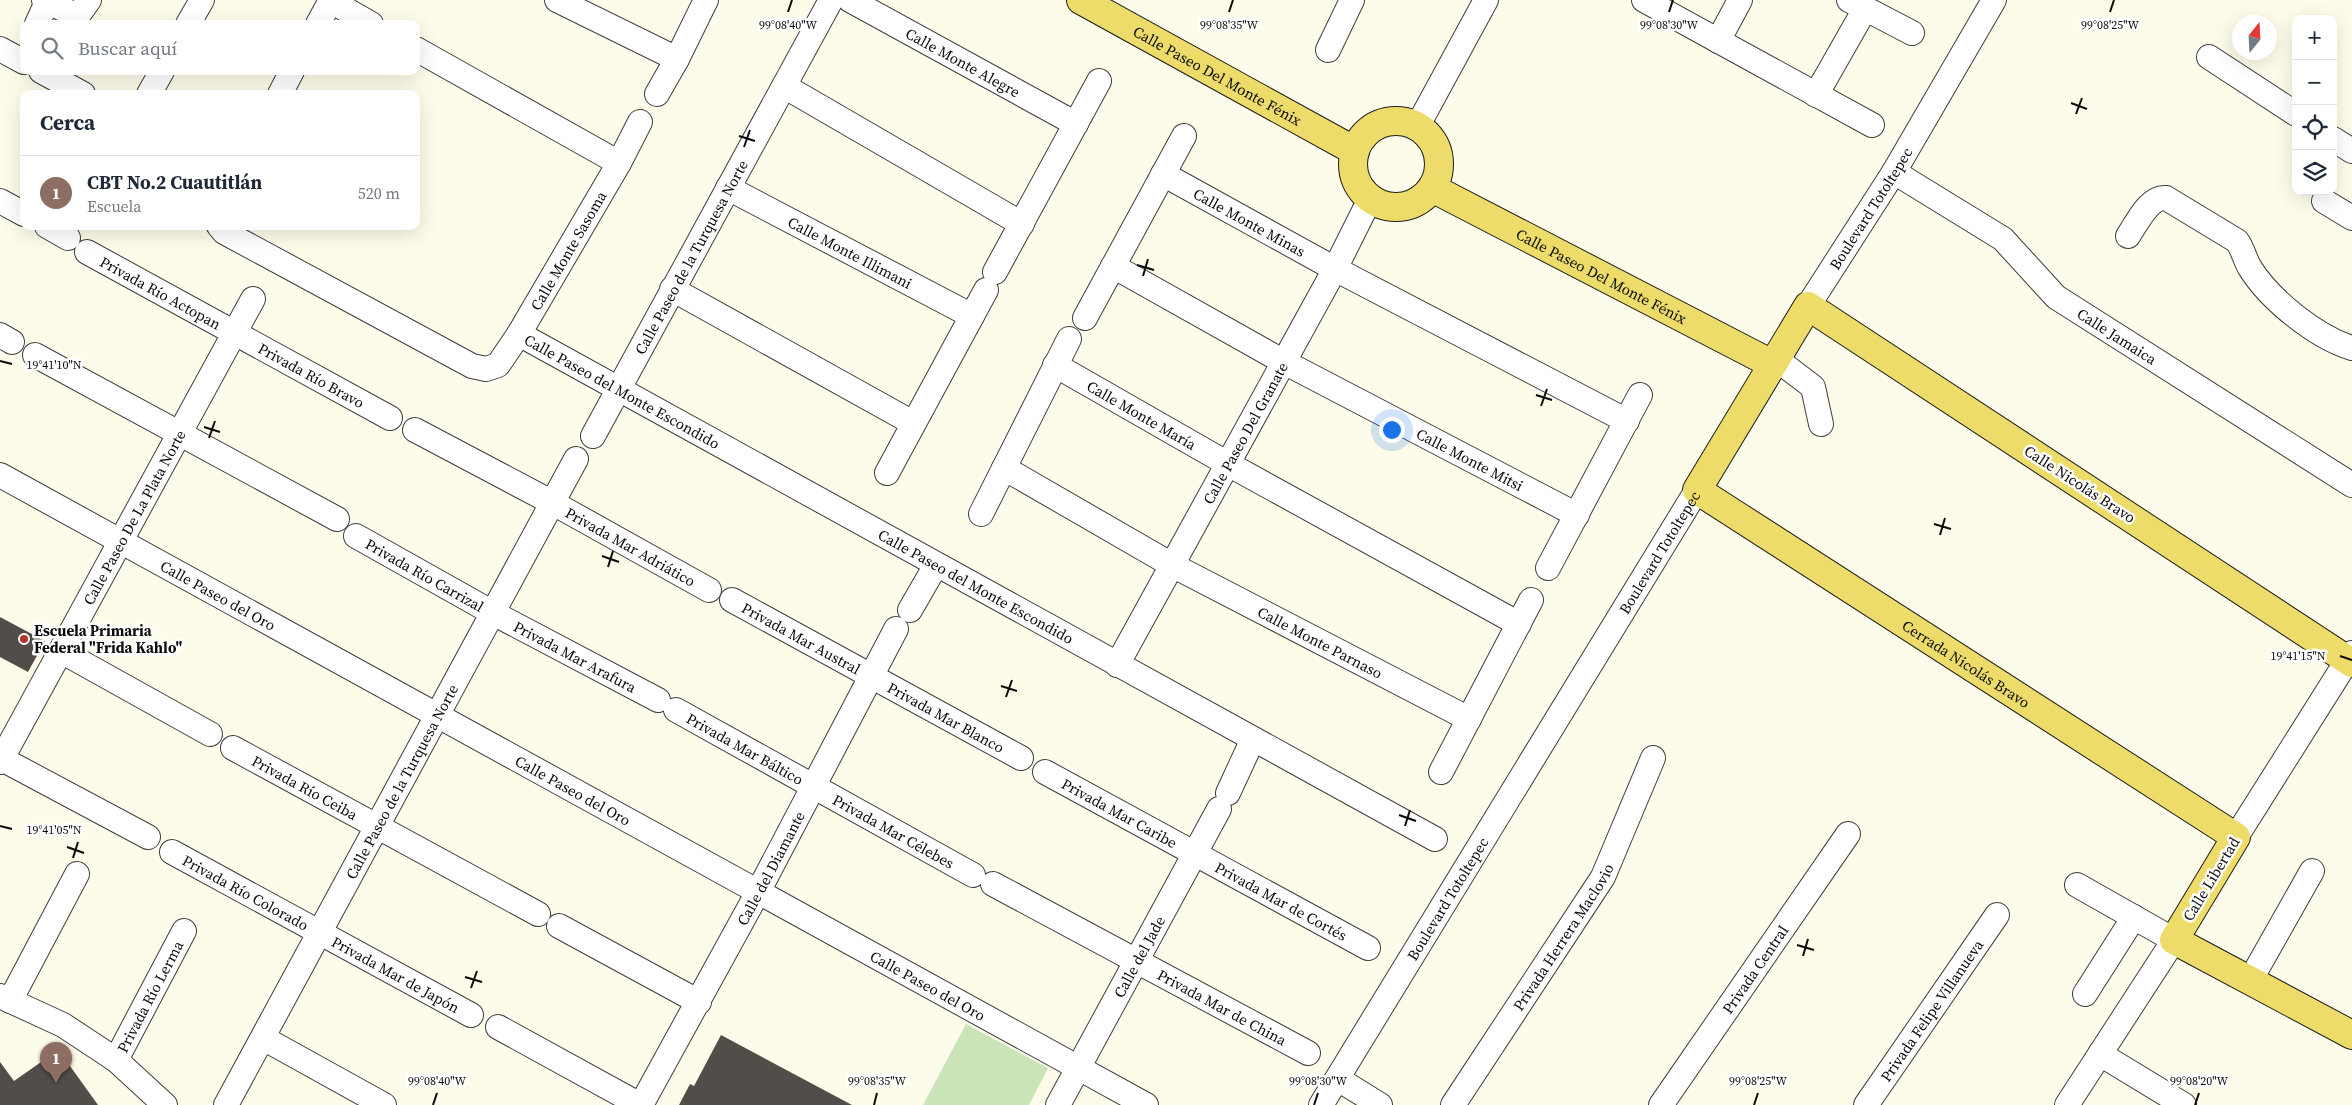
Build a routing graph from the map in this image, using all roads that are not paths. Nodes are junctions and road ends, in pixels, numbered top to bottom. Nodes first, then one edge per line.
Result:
1 (89, 0) edge
2 (202, 0) edge
3 (331, 0) edge
4 (557, 0) edge
5 (706, 0) edge
6 (831, 0) edge
7 (850, 0) edge
8 (1081, 0) edge
9 (1486, 0) edge
10 (1644, 0) edge
11 (1740, 0) edge
12 (1994, 0) edge
13 (46, 1) edge
14 (1349, 1) edge
15 (1857, 4) edge
16 (590, 7) edge
17 (39, 20) edge
18 (190, 20) edge
19 (320, 20) edge
20 (364, 20) edge
21 (1912, 32) dead end
22 (1718, 41) junction
23 (1328, 50) dead end
24 (420, 51) edge
25 (2209, 57) dead end
26 (677, 59) junction
27 (48, 75) edge
28 (160, 75) edge
29 (290, 75) edge
30 (1099, 81) dead end
31 (784, 86) junction
32 (76, 90) edge
33 (151, 90) edge
34 (282, 90) edge
35 (657, 94) dead end
36 (1816, 95) junction
37 (2292, 111) edge
38 (640, 122) dead end
39 (1076, 124) junction
40 (1872, 125) dead end
41 (1417, 126) junction
42 (1184, 136) dead end
43 (2337, 142) edge
44 (1354, 151) junction
45 (2352, 152) edge
46 (619, 163) junction
47 (1894, 172) junction
48 (1163, 174) junction
49 (728, 188) junction
50 (1432, 188) junction
51 (1370, 199) junction
52 (0, 201) edge
53 (2324, 201) dead end
54 (20, 212) edge
55 (2352, 218) edge
56 (1022, 224) junction
57 (53, 230) edge
58 (222, 230) edge
59 (2128, 236) dead end
60 (68, 238) dead end
61 (87, 252) dead end
62 (1113, 266) junction
63 (1336, 268) junction
64 (672, 289) junction
65 (253, 299) dead end
66 (1808, 306) junction
67 (972, 316) junction
68 (1085, 318) dead end
69 (234, 334) junction
70 (519, 334) junction
71 (1069, 339) dead end
72 (2352, 348) edge
73 (35, 355) dead end
74 (1774, 361) junction
75 (1284, 362) junction
76 (1056, 365) junction
77 (618, 388) junction
78 (1640, 395) dead end
79 (390, 418) dead end
80 (1626, 421) junction
81 (914, 423) junction
82 (1821, 424) dead end
83 (415, 430) dead end
84 (179, 433) junction
85 (593, 436) dead end
86 (576, 459) dead end
87 (1228, 464) junction
88 (1004, 468) junction
89 (887, 473) dead end
90 (0, 475) edge
91 (2352, 485) edge
92 (1696, 490) junction
93 (553, 503) junction
94 (981, 514) dead end
95 (1577, 515) junction
96 (337, 519) dead end
97 (356, 536) dead end
98 (120, 542) junction
99 (936, 565) junction
100 (1172, 565) junction
101 (1548, 568) dead end
102 (709, 590) dead end
103 (732, 600) dead end
104 (1531, 600) dead end
105 (493, 613) junction
106 (1519, 624) junction
107 (61, 651) junction
108 (2350, 659) edge
109 (1117, 665) junction
110 (871, 677) junction
111 (667, 705) joint
112 (437, 717) junction
113 (1469, 719) junction
114 (210, 734) dead end
115 (1254, 740) junction
116 (233, 748) dead end
117 (1021, 758) dead end
118 (1653, 758) dead end
119 (1, 759) edge
120 (1046, 772) dead end
121 (1441, 772) dead end
122 (814, 786) junction
123 (377, 827) junction
124 (1848, 834) dead end
125 (148, 837) dead end
126 (2236, 837) junction
127 (1435, 839) dead end
128 (172, 852) dead end
129 (1194, 855) junction
130 (2312, 871) dead end
131 (77, 874) dead end
132 (2077, 885) dead end
133 (758, 892) junction
134 (538, 914) dead end
135 (1997, 915) dead end
136 (2134, 917) junction
137 (559, 926) dead end
138 (184, 931) dead end
139 (320, 933) junction
140 (2174, 940) junction
141 (1368, 948) dead end
142 (1136, 962) junction
143 (2251, 979) junction
144 (2085, 994) dead end
145 (5, 999) edge
146 (698, 1002) junction
147 (471, 1015) dead end
148 (498, 1028) dead end
149 (2352, 1035) edge
150 (263, 1038) junction
151 (1308, 1053) dead end
152 (2100, 1054) junction
153 (116, 1060) junction
154 (1078, 1068) junction
155 (1338, 1079) junction
156 (165, 1105) edge
157 (226, 1105) edge
158 (384, 1105) edge
159 (640, 1105) edge
160 (1058, 1105) edge
161 (1146, 1105) edge
162 (1321, 1105) edge
163 (1380, 1105) edge
164 (1453, 1105) edge
165 (1661, 1105) edge
166 (1866, 1105) edge
167 (2068, 1105) edge
168 (2184, 1105) edge

1 - 13 street
2 - 18 street
3 - 19 street
3 - 20 street
4 - 16 street
5 - 26 street
6 - 31 street, Calle Paseo de la Turquesa Norte
7 - 39 street, Calle Monte Alegre
8 - 44 main road, Calle Paseo Del Monte Fénix
9 - 41 street
10 - 22 street
11 - 22 street
12 - 47 street, Boulevard Totoltepec
13 - 17 street
14 - 23 street
15 - 21 street
15 - 36 street
16 - 26 street
22 - 36 street
24 - 46 street
25 - 37 street
26 - 35 street
27 - 32 street
28 - 33 street
29 - 34 street
30 - 39 street
31 - 49 street, Calle Paseo de la Turquesa Norte
31 - 56 street
36 - 40 street
38 - 46 street, Calle Monte Sasoma
39 - 56 street
41 - 44 main road
41 - 50 main road
42 - 48 street
43 - 45 street
44 - 51 main road
46 - 70 street, Calle Monte Sasoma
47 - 66 street, Boulevard Totoltepec
47 - 91 street, Calle Jamaica
48 - 62 street
48 - 63 street, Calle Monte Minas
49 - 64 street, Calle Paseo de la Turquesa Norte
49 - 67 street, Calle Monte Illimani
50 - 51 main road
50 - 74 main road, Calle Paseo Del Monte Fénix
51 - 63 street, Calle Paseo Del Granate
52 - 54 street
53 - 55 street
56 - 67 street
57 - 60 street
58 - 70 street, Calle Monte Sasoma
59 - 72 street
61 - 69 street, Privada Río Actopan
62 - 68 street
62 - 75 street
63 - 75 street, Calle Paseo Del Granate
63 - 80 street
64 - 77 street, Calle Paseo de la Turquesa Norte
64 - 81 street
65 - 69 street, Calle Paseo De La Plata Norte
66 - 74 main road, Boulevard Totoltepec
66 - 108 main road, Calle Nicolás Bravo
67 - 81 street
69 - 79 street, Privada Río Bravo
69 - 84 street, Calle Paseo De La Plata Norte
70 - 77 street, Calle Paseo del Monte Escondido
71 - 76 street
73 - 84 street
74 - 82 street
74 - 92 main road, Boulevard Totoltepec
75 - 87 street, Calle Paseo Del Granate
75 - 95 street, Calle Monte Mitsi
76 - 87 street, Calle Monte María
76 - 88 street
77 - 85 street, Calle Paseo de la Turquesa Norte
77 - 99 street, Calle Paseo del Monte Escondido
78 - 80 street
80 - 95 street
81 - 89 street
83 - 93 street, Privada Mar Adriático
84 - 96 street
84 - 98 street, Calle Paseo De La Plata Norte
86 - 93 street, Calle Paseo de la Turquesa Norte
87 - 100 street, Calle Paseo Del Granate
87 - 106 street
88 - 94 street
88 - 100 street
90 - 98 street, Calle Paseo del Oro
92 - 126 main road, Cerrada Nicolás Bravo
92 - 155 street, Boulevard Totoltepec
93 - 102 street, Privada Mar Adriático
93 - 105 street, Calle Paseo de la Turquesa Norte
95 - 101 street
97 - 105 street, Privada Río Carrizal
98 - 107 street, Calle Paseo De La Plata Norte
98 - 112 street, Calle Paseo del Oro
99 - 109 street, Calle Paseo del Monte Escondido
99 - 110 street, Calle del Diamante
100 - 109 street, Calle Paseo Del Granate
100 - 113 street, Calle Monte Parnaso
103 - 110 street, Privada Mar Austral
104 - 106 street
105 - 111 street, Privada Mar Arafura
105 - 112 street, Calle Paseo de la Turquesa Norte
106 - 113 street
107 - 114 street
107 - 119 street, Calle Paseo De La Plata Norte
108 - 126 street, Calle Libertad
109 - 115 street, Calle Paseo del Monte Escondido
110 - 117 street, Privada Mar Blanco
110 - 122 street, Calle del Diamante
111 - 122 street, Privada Mar Báltico
112 - 123 street, Calle Paseo de la Turquesa Norte
112 - 133 street, Calle Paseo del Oro
113 - 121 street
115 - 127 street, Calle Paseo del Monte Escondido
115 - 129 street, Calle del Jade
116 - 123 street, Privada Río Ceiba
118 - 164 street, Privada Herrera Maclovio
119 - 125 street
120 - 129 street, Privada Mar Caribe
122 - 133 street, Calle del Diamante
122 - 142 street, Privada Mar Célebes
123 - 134 street, Privada Río Ceiba
123 - 139 street, Calle Paseo de la Turquesa Norte
124 - 165 street, Privada Central
126 - 140 main road, Calle Libertad
128 - 139 street, Privada Río Colorado
129 - 141 street, Privada Mar de Cortés
129 - 142 street, Calle del Jade
130 - 143 street
131 - 145 street
132 - 136 street
133 - 146 street, Calle del Diamante
133 - 154 street, Calle Paseo del Oro
135 - 166 street, Privada Felipe Villanueva
136 - 140 street
136 - 144 street
137 - 146 street
138 - 153 street, Privada Río Lerma
139 - 147 street, Privada Mar de Japón
139 - 150 street, Calle Paseo de la Turquesa Norte
140 - 143 main road
140 - 152 street, Calle Libertad
142 - 151 street, Privada Mar de China
142 - 154 street, Calle del Jade
143 - 149 main road
145 - 153 street
146 - 159 street, Calle del Diamante
148 - 159 street
150 - 157 street, Calle Paseo de la Turquesa Norte
150 - 158 street
152 - 167 street, Calle Libertad
152 - 168 street
153 - 156 street
154 - 160 street, Calle del Jade
154 - 161 street, Calle Paseo del Oro
155 - 162 street, Boulevard Totoltepec
155 - 163 street

